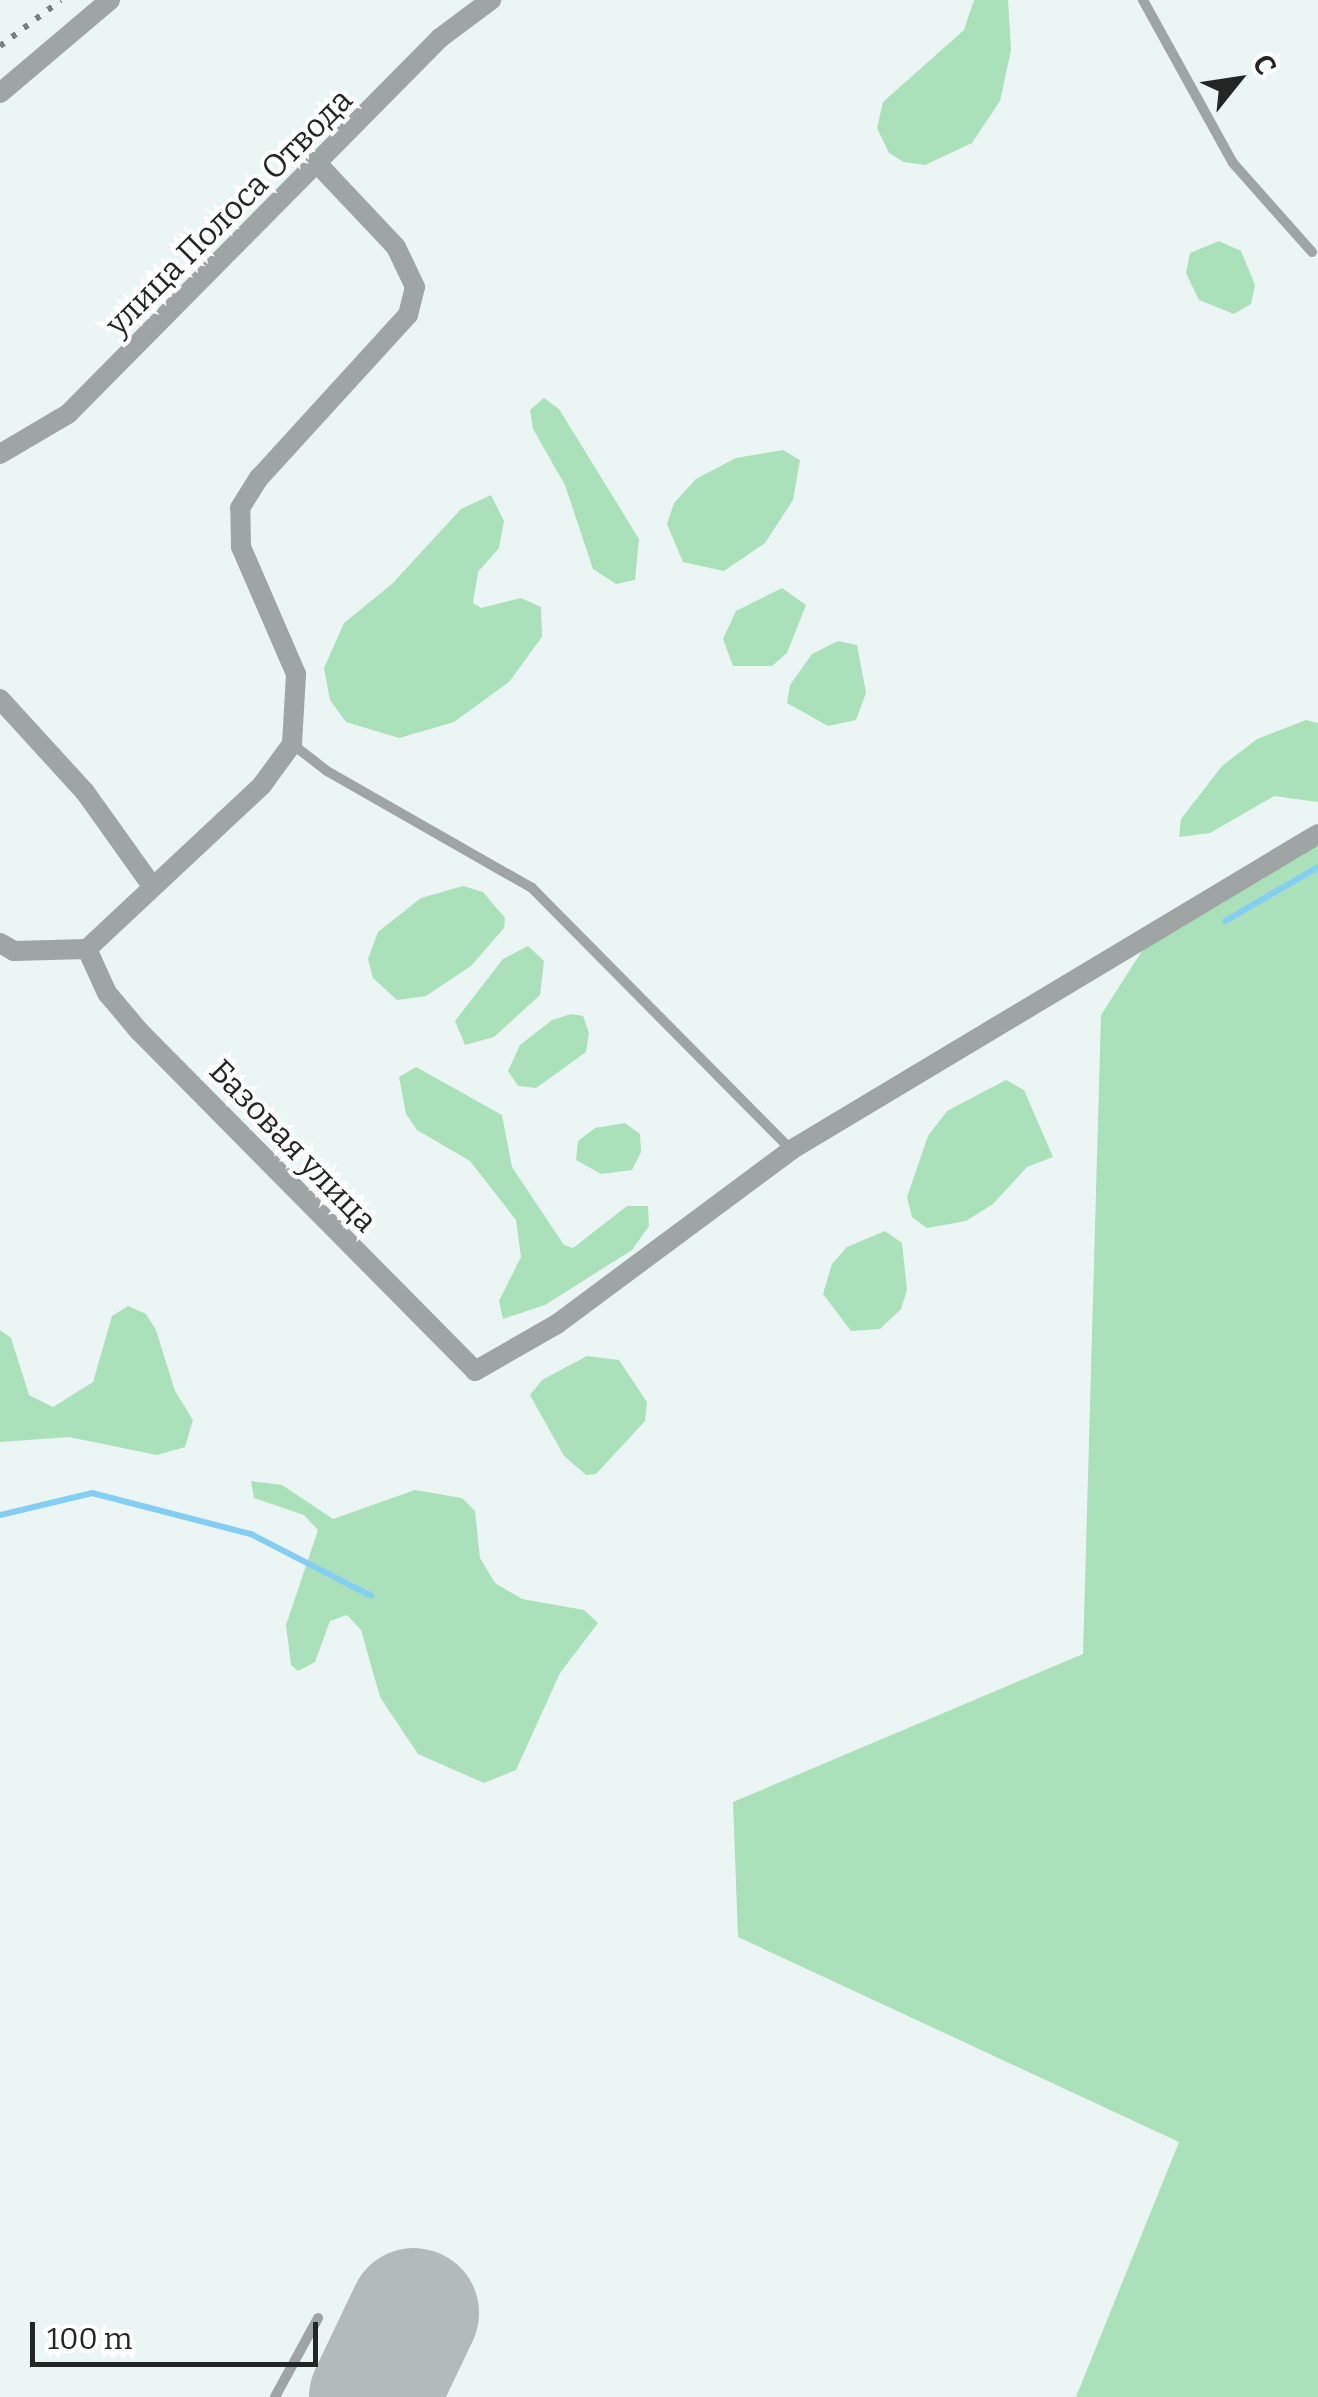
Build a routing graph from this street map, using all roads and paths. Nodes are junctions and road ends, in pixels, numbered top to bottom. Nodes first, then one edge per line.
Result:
1 (110, 0) edge
2 (491, 0) edge
3 (1143, 0) edge
4 (0, 93) edge
5 (316, 162) junction
6 (1312, 252) dead end
7 (0, 454) edge
8 (0, 699) edge
9 (292, 744) junction
10 (1318, 834) edge
11 (152, 886) junction
12 (0, 943) edge
13 (87, 949) junction
14 (791, 1150) junction
15 (318, 2318) dead end
16 (275, 2397) edge

1 - 4 street
2 - 5 street, улица Полоса Отвода
3 - 6 lane
5 - 7 street, улица Полоса Отвода
5 - 9 street
8 - 11 street
9 - 11 street
9 - 14 lane
10 - 14 street
11 - 13 street
12 - 13 street
13 - 14 street, Базовая улица
15 - 16 lane

